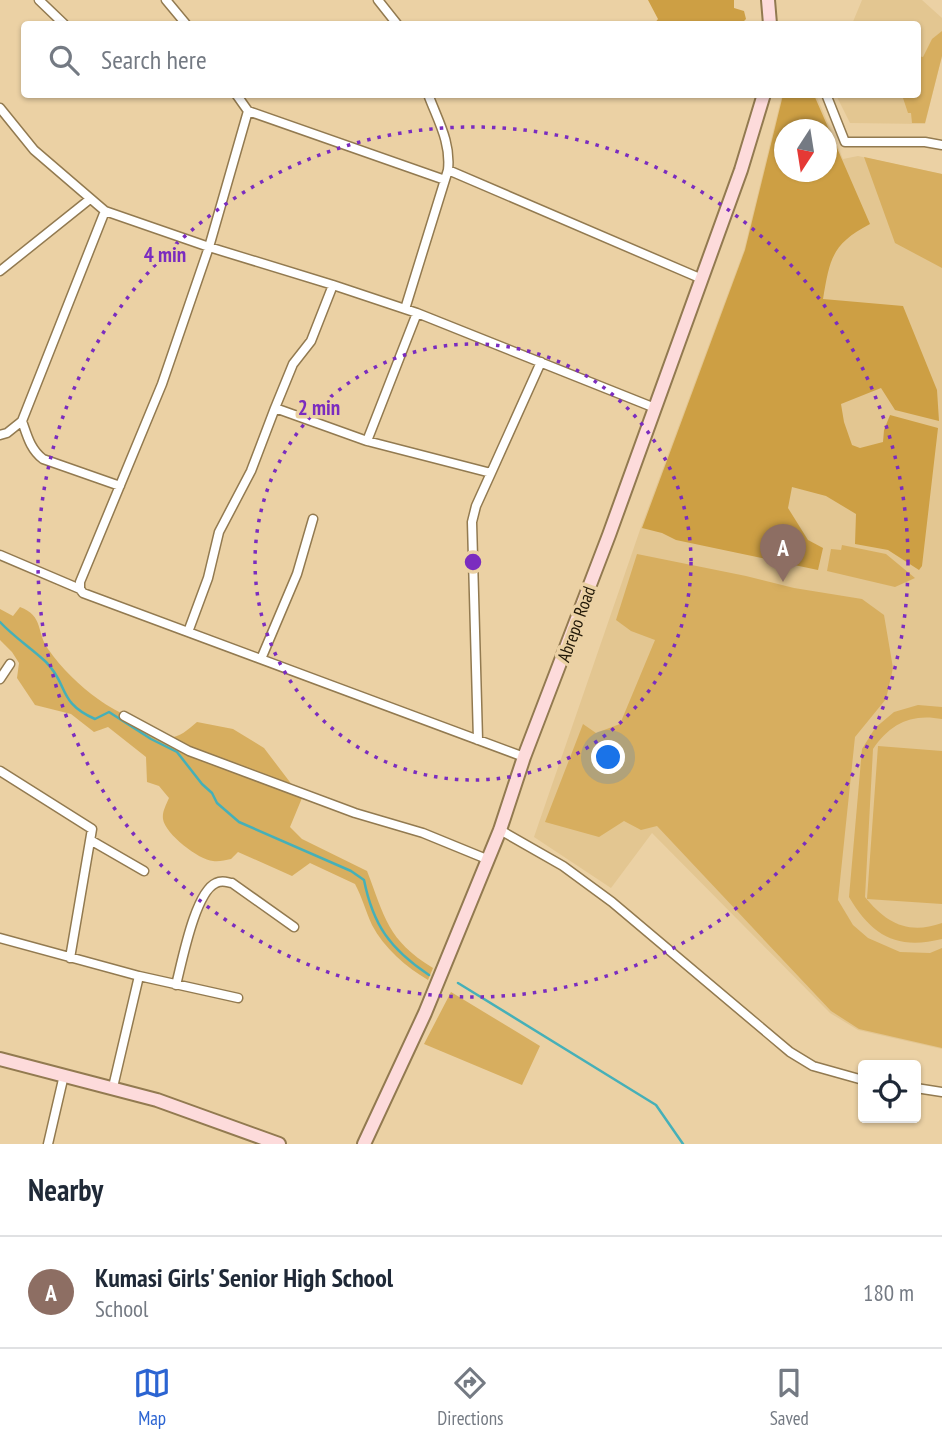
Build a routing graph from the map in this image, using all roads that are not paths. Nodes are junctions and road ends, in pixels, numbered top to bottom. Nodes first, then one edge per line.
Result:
1 (39, 0) edge
2 (166, 0) edge
3 (378, 0) edge
4 (768, 0) edge
5 (61, 21) edge
6 (184, 21) edge
7 (395, 21) edge
8 (770, 21) edge
9 (239, 98) edge
10 (430, 98) edge
11 (763, 98) edge
12 (828, 98) edge
13 (248, 111) junction
14 (2, 114) edge
15 (942, 145) edge
16 (447, 175) junction
17 (90, 199) junction
18 (105, 211) junction
19 (209, 247) junction
20 (0, 271) edge
21 (702, 279) junction
22 (333, 285) junction
23 (405, 309) junction
24 (417, 313) junction
25 (541, 362) junction
26 (275, 408) junction
27 (655, 408) junction
28 (22, 421) junction
29 (0, 435) edge
30 (367, 441) junction
31 (491, 473) junction
32 (120, 486) junction
33 (313, 519) dead end
34 (0, 555) edge
35 (80, 589) junction
36 (188, 632) junction
37 (261, 659) junction
38 (10, 664) dead end
39 (0, 679) edge
40 (124, 716) dead end
41 (478, 740) junction
42 (524, 757) junction
43 (0, 771) edge
44 (500, 830) junction
45 (92, 841) junction
46 (489, 860) junction
47 (144, 871) dead end
48 (293, 927) dead end
49 (0, 938) edge
50 (70, 958) junction
51 (139, 976) junction
52 (176, 985) junction
53 (238, 998) dead end
54 (0, 1059) edge
55 (64, 1075) junction
56 (858, 1079) edge
57 (113, 1087) junction
58 (921, 1089) edge
59 (942, 1092) edge
60 (48, 1144) edge
61 (279, 1144) edge
62 (364, 1144) edge

1 - 5 street
2 - 6 street
3 - 7 street
4 - 8 main road
9 - 13 street
10 - 16 street
11 - 21 main road, Abrepo Road
12 - 15 street
13 - 16 street
13 - 19 street
14 - 17 street
16 - 21 street
16 - 23 street
17 - 18 street
17 - 20 street
18 - 19 street
18 - 28 street
19 - 22 street
19 - 32 street
21 - 27 main road, Abrepo Road
22 - 23 street
22 - 26 street
23 - 24 street
24 - 25 street
24 - 30 street
25 - 27 street
25 - 31 street
26 - 30 street
26 - 36 street
27 - 42 main road, Abrepo Road
28 - 29 street
28 - 32 street
30 - 31 street
31 - 41 street
32 - 35 street
33 - 37 street
34 - 35 street
35 - 36 street
36 - 37 street
37 - 41 street
38 - 39 street
40 - 46 street
41 - 42 street
42 - 44 main road, Abrepo Road
43 - 45 street
44 - 46 main road, Abrepo Road
44 - 56 street
45 - 47 street
45 - 50 street
46 - 62 main road, Abrepo Road
48 - 52 street
49 - 50 street
50 - 51 street
51 - 52 street
51 - 57 street
52 - 53 street
54 - 55 main road
55 - 57 main road
55 - 60 street
57 - 61 main road
58 - 59 street

